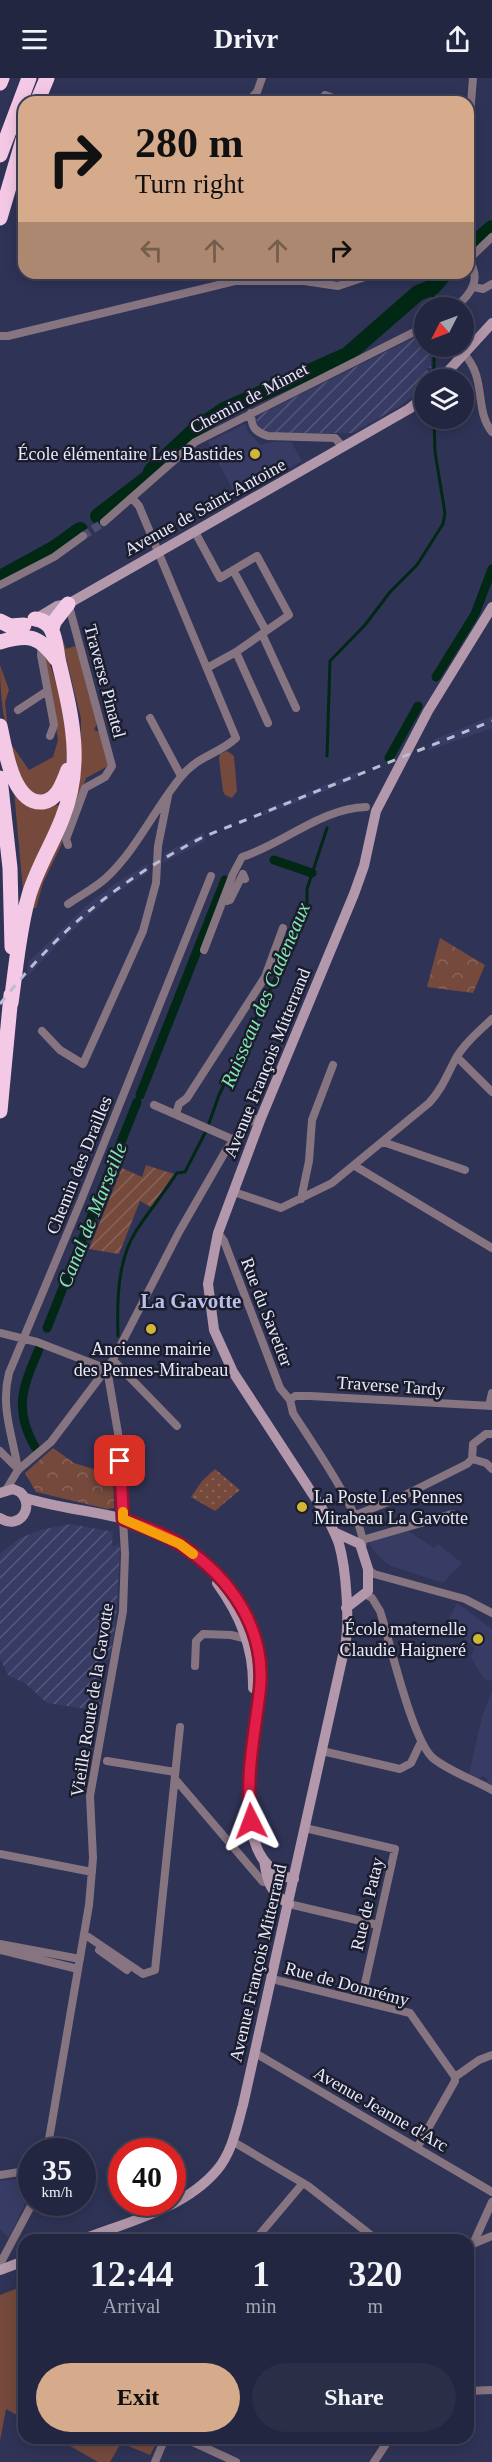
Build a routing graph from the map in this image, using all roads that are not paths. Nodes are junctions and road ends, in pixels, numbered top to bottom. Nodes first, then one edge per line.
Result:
1 (2, 78) edge
2 (29, 78) edge
3 (47, 78) edge
4 (262, 78) edge
5 (473, 78) edge
6 (0, 83) edge
7 (22, 96) edge
8 (40, 96) edge
9 (253, 96) edge
10 (472, 96) edge
11 (18, 107) edge
12 (0, 155) edge
13 (18, 156) edge
14 (0, 218) edge
15 (492, 237) edge
16 (474, 254) edge
17 (474, 272) edge
18 (359, 279) edge
19 (492, 284) edge
20 (474, 287) junction
21 (465, 297) edge
22 (492, 323) edge
23 (414, 332) edge
24 (0, 336) edge
25 (474, 343) edge
26 (461, 357) edge
27 (466, 357) edge
28 (450, 369) edge
29 (414, 403) edge
30 (251, 412) junction
31 (492, 432) edge
32 (344, 447) junction
33 (132, 498) junction
34 (104, 522) tunnel mouth
35 (195, 532) junction
36 (83, 536) tunnel mouth
37 (158, 552) junction
38 (233, 570) junction
39 (0, 585) edge
40 (68, 604) junction
41 (492, 607) edge
42 (0, 621) edge
43 (30, 622) junction
44 (264, 633) junction
45 (49, 635) junction
46 (0, 642) edge
47 (236, 652) junction
48 (207, 668) junction
49 (47, 691) junction
50 (296, 708) dead end
51 (18, 710) dead end
52 (150, 717) dead end
53 (268, 723) dead end
54 (0, 726) edge
55 (50, 736) dead end
56 (74, 753) junction
57 (181, 776) junction
58 (0, 778) edge
59 (169, 794) junction
60 (366, 807) dead end
61 (68, 845) dead end
62 (211, 876) dead end
63 (245, 879) dead end
64 (224, 898) junction
65 (68, 904) dead end
66 (283, 928) dead end
67 (204, 951) dead end
68 (11, 1003) junction
69 (492, 1019) edge
70 (42, 1031) dead end
71 (457, 1057) junction
72 (333, 1065) dead end
73 (492, 1092) edge
74 (154, 1106) dead end
75 (0, 1111) edge
76 (176, 1114) junction
77 (261, 1118) junction
78 (234, 1140) junction
79 (383, 1142) junction
80 (355, 1166) junction
81 (465, 1170) dead end
82 (234, 1192) junction
83 (302, 1199) junction
84 (218, 1233) junction
85 (492, 1248) edge
86 (0, 1333) edge
87 (21, 1340) junction
88 (113, 1360) junction
89 (107, 1369) junction
90 (492, 1393) edge
91 (290, 1400) junction
92 (490, 1406) edge
93 (177, 1426) dead end
94 (492, 1434) edge
95 (0, 1451) edge
96 (472, 1459) junction
97 (492, 1469) edge
98 (16, 1473) junction
99 (2, 1492) edge
100 (23, 1495) junction
101 (58, 1508) junction
102 (26, 1513) junction
103 (452, 1514) dead end
104 (356, 1515) junction
105 (123, 1519) junction
106 (5, 1520) edge
107 (361, 1528) junction
108 (0, 1529) edge
109 (354, 1543) junction
110 (200, 1559) junction
111 (368, 1569) junction
112 (346, 1591) junction
113 (362, 1596) junction
114 (346, 1608) junction
115 (492, 1613) edge
116 (243, 1627) junction
117 (231, 1635) junction
118 (247, 1639) junction
119 (258, 1658) junction
120 (195, 1666) dead end
121 (256, 1709) junction
122 (180, 1727) dead end
123 (421, 1742) junction
124 (322, 1751) junction
125 (107, 1761) dead end
126 (175, 1775) junction
127 (492, 1790) edge
128 (305, 1828) junction
129 (0, 1854) edge
130 (263, 1857) junction
131 (92, 1872) junction
132 (276, 1873) junction
133 (294, 1879) junction
134 (267, 1882) junction
135 (289, 1904) junction
136 (378, 1925) junction
137 (84, 1936) junction
138 (0, 1944) edge
139 (0, 1950) edge
140 (80, 1959) junction
141 (78, 1969) junction
142 (127, 1970) dead end
143 (272, 1979) junction
144 (361, 2001) junction
145 (255, 2053) junction
146 (492, 2055) edge
147 (455, 2076) junction
148 (49, 2138) edge
149 (232, 2141) junction
150 (417, 2148) junction
151 (18, 2172) edge
152 (0, 2175) edge
153 (303, 2183) junction
154 (492, 2192) edge
155 (492, 2202) edge
156 (26, 2216) edge
157 (96, 2234) edge
158 (260, 2234) edge
159 (369, 2234) edge
160 (492, 2236) edge
161 (474, 2239) edge
162 (474, 2244) edge
163 (18, 2263) edge
164 (0, 2264) edge
165 (0, 2270) edge
166 (492, 2390) edge
167 (474, 2391) edge
168 (162, 2444) edge
169 (197, 2444) edge
170 (386, 2444) edge
171 (155, 2462) edge
172 (236, 2462) edge
173 (374, 2462) edge

1 - 6 highway
2 - 7 highway
3 - 8 highway
4 - 9 street
5 - 10 street
11 - 12 highway
13 - 14 highway
15 - 16 street
17 - 20 street
18 - 24 street
19 - 20 street
20 - 21 street
22 - 25 main road
23 - 30 street, Chemin de Mimet
26 - 28 main road
27 - 31 street
29 - 32 main road, Avenue de Saint-Antoine
30 - 32 street
30 - 33 street, Chemin de Mimet
32 - 35 main road, Avenue de Saint-Antoine
33 - 34 street, Chemin de Mimet
33 - 37 street
35 - 37 main road, Avenue de Saint-Antoine
35 - 38 street
36 - 39 street
37 - 40 main road, Avenue de Saint-Antoine
37 - 48 street
38 - 44 street
38 - 44 street
40 - 43 main road, Avenue de Saint-Antoine
40 - 45 highway
40 - 61 street, Traverse Pinatel
41 - 77 main road, Avenue François Mitterrand
42 - 43 highway
43 - 45 highway
43 - 46 main road, Avenue de Saint-Antoine
44 - 47 street
44 - 50 street
45 - 46 highway
45 - 49 street
45 - 56 highway
47 - 48 street
47 - 53 street
48 - 57 street
49 - 51 street
49 - 55 street
52 - 57 street
54 - 56 highway
56 - 68 highway
57 - 59 street
58 - 68 highway
59 - 65 street
59 - 70 street
60 - 64 street
62 - 87 street, Chemin des Drailles
63 - 64 street
64 - 67 street
66 - 76 street
68 - 75 highway
69 - 71 street
71 - 73 street
71 - 79 street
72 - 83 street
74 - 76 street
76 - 78 street
77 - 78 street
77 - 82 main road, Avenue François Mitterrand
78 - 88 street
79 - 80 street
79 - 81 street
80 - 83 street
80 - 85 street
82 - 83 street
82 - 84 main road, Avenue François Mitterrand
84 - 91 street, Rue du Savetier
84 - 109 main road, Avenue François Mitterrand
86 - 87 street
87 - 89 street
87 - 98 street, Chemin des Drailles
88 - 89 street
88 - 93 street
89 - 98 street
89 - 105 street, Vieille Route de la Gavotte
90 - 92 street
91 - 92 street, Traverse Tardy
91 - 104 street, Rue du Savetier
94 - 96 street
95 - 98 street
96 - 97 street
96 - 104 street
98 - 99 street
98 - 100 street
99 - 100 main road
100 - 101 main road
100 - 102 main road
101 - 102 main road
101 - 105 main road
102 - 106 main road
103 - 109 street
104 - 107 street, Rue du Savetier
105 - 110 main road
105 - 131 street, Vieille Route de la Gavotte
106 - 108 main road
107 - 109 street
107 - 109 street, Rue du Savetier
109 - 111 main road
109 - 112 main road, Avenue François Mitterrand
110 - 116 main road
110 - 119 main road
111 - 113 main road
111 - 115 street
112 - 113 main road
112 - 114 main road, Avenue François Mitterrand
113 - 114 main road
113 - 123 street
114 - 124 main road, Avenue François Mitterrand
116 - 117 street
116 - 118 main road
116 - 119 main road
117 - 118 street
117 - 120 street
118 - 121 main road
119 - 121 main road
121 - 130 main road
122 - 126 street
123 - 124 street
123 - 127 street
124 - 128 main road, Avenue François Mitterrand
125 - 126 street
126 - 134 street
126 - 137 street
128 - 133 main road, Avenue François Mitterrand
128 - 136 street, Rue de Patay
129 - 131 street
130 - 132 main road
130 - 134 main road
131 - 137 street, Vieille Route de la Gavotte
132 - 133 main road
132 - 134 street
133 - 135 main road, Avenue François Mitterrand
134 - 135 main road
135 - 136 street
135 - 143 main road, Avenue François Mitterrand
136 - 144 street, Rue de Patay
137 - 140 street, Vieille Route de la Gavotte
137 - 142 street
138 - 140 street
139 - 141 street
140 - 141 street, Vieille Route de la Gavotte
141 - 148 street, Vieille Route de la Gavotte
143 - 144 street, Rue de Domrémy
143 - 145 main road, Avenue François Mitterrand
144 - 147 street, Rue de Domrémy
145 - 149 main road, Avenue François Mitterrand
145 - 150 street, Avenue Jeanne d'Arc
146 - 147 street
147 - 150 street
149 - 153 street
149 - 157 main road, Avenue François Mitterrand
150 - 154 street, Avenue Jeanne d'Arc
151 - 152 street
153 - 158 street
153 - 159 street
155 - 161 street
156 - 164 street
160 - 162 street
163 - 165 main road
166 - 167 street
168 - 171 street
169 - 172 street
170 - 173 street

